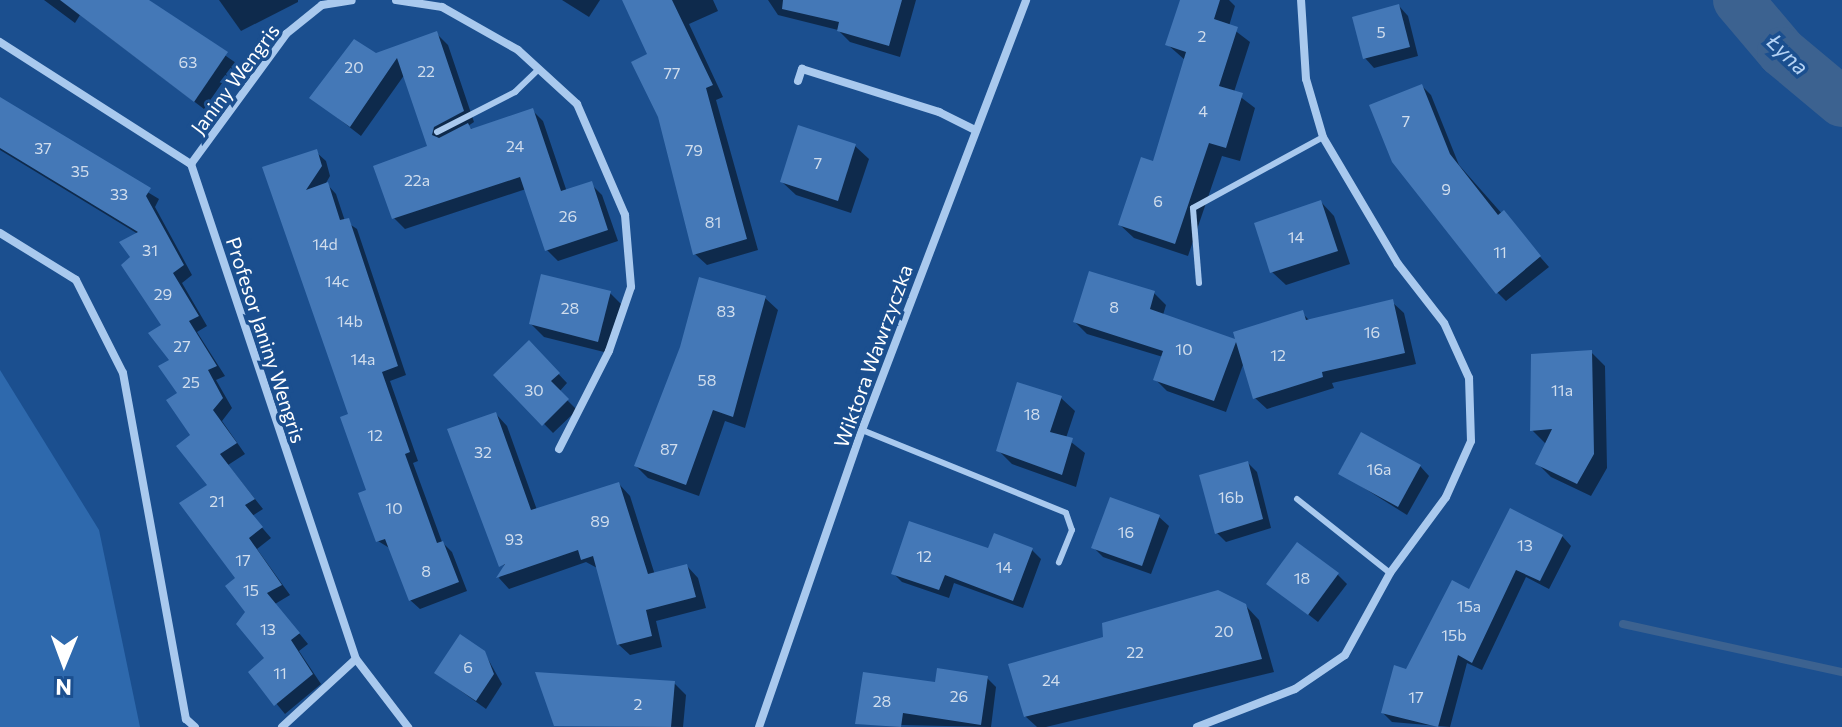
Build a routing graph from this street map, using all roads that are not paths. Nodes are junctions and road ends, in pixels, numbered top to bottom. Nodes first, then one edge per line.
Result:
1 (352, 0) edge
2 (396, 0) edge
3 (1026, 0) edge
4 (1301, 0) edge
5 (0, 42) edge
6 (539, 69) junction
7 (798, 81) dead end
8 (975, 130) junction
9 (437, 132) dead end
10 (1323, 137) junction
11 (191, 164) junction
12 (0, 233) edge
13 (1199, 283) dead end
14 (862, 430) junction
15 (559, 449) dead end
16 (1297, 499) dead end
17 (1059, 563) dead end
18 (1390, 573) junction
19 (356, 659) junction
20 (195, 727) edge
21 (282, 727) edge
22 (408, 727) edge
23 (759, 727) edge
24 (1197, 727) edge

1 - 11 street, Janiny Wengris
2 - 6 street
3 - 8 street, Wiktora Wawrzyczka
4 - 10 street
5 - 11 street
6 - 9 lane
6 - 15 street
7 - 8 street
8 - 14 street, Wiktora Wawrzyczka
10 - 13 lane
10 - 18 street
11 - 19 street, Profesor Janiny Wengris
12 - 20 street
14 - 17 lane
14 - 23 street, Wiktora Wawrzyczka
16 - 18 lane
18 - 24 street
19 - 21 street
19 - 22 street, Profesor Janiny Wengris

